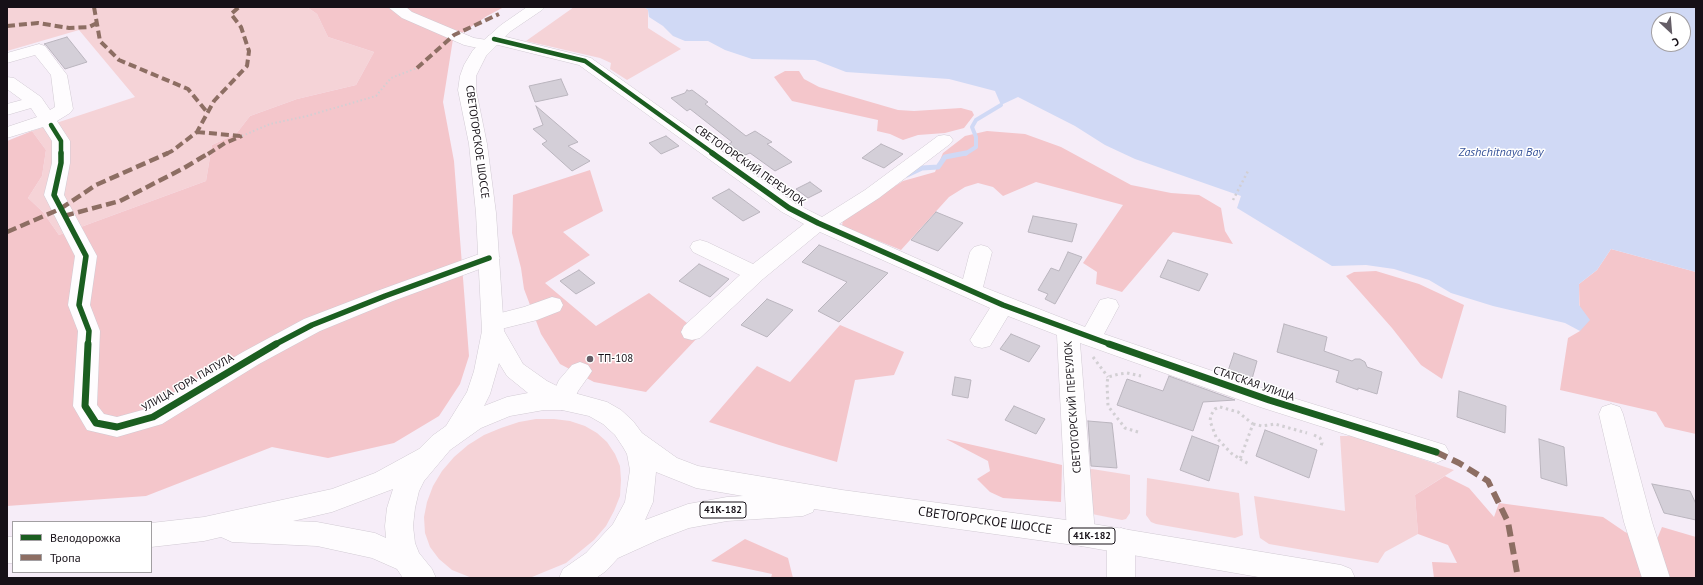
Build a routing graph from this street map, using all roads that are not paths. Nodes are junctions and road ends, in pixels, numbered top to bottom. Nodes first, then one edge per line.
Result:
1 (396, 7) edge
2 (537, 7) edge
3 (491, 42) junction
4 (7, 58) edge
5 (8, 82) dead end
6 (35, 101) junction
7 (7, 110) edge
8 (49, 122) junction
9 (7, 133) edge
10 (944, 140) dead end
11 (820, 224) junction
12 (700, 248) dead end
13 (981, 252) dead end
14 (489, 258) junction
15 (755, 274) junction
16 (971, 290) junction
17 (552, 305) dead end
18 (1003, 305) junction
19 (1108, 306) dead end
20 (493, 327) junction
21 (692, 332) dead end
22 (982, 340) dead end
23 (1083, 341) junction
24 (580, 371) dead end
25 (562, 400) junction
26 (1611, 414) dead end
27 (456, 432) junction
28 (634, 440) junction
29 (1436, 452) dead end
30 (428, 457) junction
31 (842, 502) junction
32 (204, 529) junction
33 (1081, 534) junction
34 (152, 535) edge
35 (1121, 540) junction
36 (599, 563) edge
37 (415, 569) edge
38 (573, 578) edge
39 (1121, 578) edge
40 (1341, 578) edge
41 (1656, 578) edge

1 - 3 street, СВЕТОГОРСКИЙ ПЕРЕУЛОК
2 - 3 street, СВЕТОГОРСКОЕ ШОССЕ
3 - 11 street, СВЕТОГОРСКИЙ ПЕРЕУЛОК
3 - 14 street, СВЕТОГОРСКОЕ ШОССЕ
4 - 8 street
5 - 6 street
6 - 7 street
6 - 8 street, УЛИЦА ГОРА ПАПУЛА
8 - 9 street
8 - 14 street, УЛИЦА ГОРА ПАПУЛА
10 - 11 street
11 - 15 street
11 - 16 street, СВЕТОГОРСКИЙ ПЕРЕУЛОК
12 - 15 street
13 - 16 street
14 - 20 street, СВЕТОГОРСКОЕ ШОССЕ
15 - 21 street
16 - 18 street, СВЕТОГОРСКИЙ ПЕРЕУЛОК
17 - 20 street
18 - 22 street
18 - 23 street, СВЕТОГОРСКИЙ ПЕРЕУЛОК
19 - 23 street
20 - 25 street, СВЕТОГОРСКОЕ ШОССЕ
20 - 27 street, СВЕТОГОРСКОЕ ШОССЕ
23 - 29 street, СТАТСКАЯ УЛИЦА
23 - 33 street, СВЕТОГОРСКИЙ ПЕРЕУЛОК
24 - 25 street
25 - 27 street
25 - 28 street
26 - 41 street
27 - 30 street
28 - 31 street, СВЕТОГОРСКОЕ ШОССЕ / 41К-182
28 - 36 street
30 - 32 street
30 - 37 street
31 - 33 street, СВЕТОГОРСКОЕ ШОССЕ / 41К-182
31 - 36 street, СВЕТОГОРСКОЕ ШОССЕ / 41К-182
32 - 34 street
32 - 37 street
33 - 35 street, СВЕТОГОРСКОЕ ШОССЕ / 41К-182
35 - 39 street
35 - 40 street, СВЕТОГОРСКОЕ ШОССЕ / 41К-182
36 - 38 street

